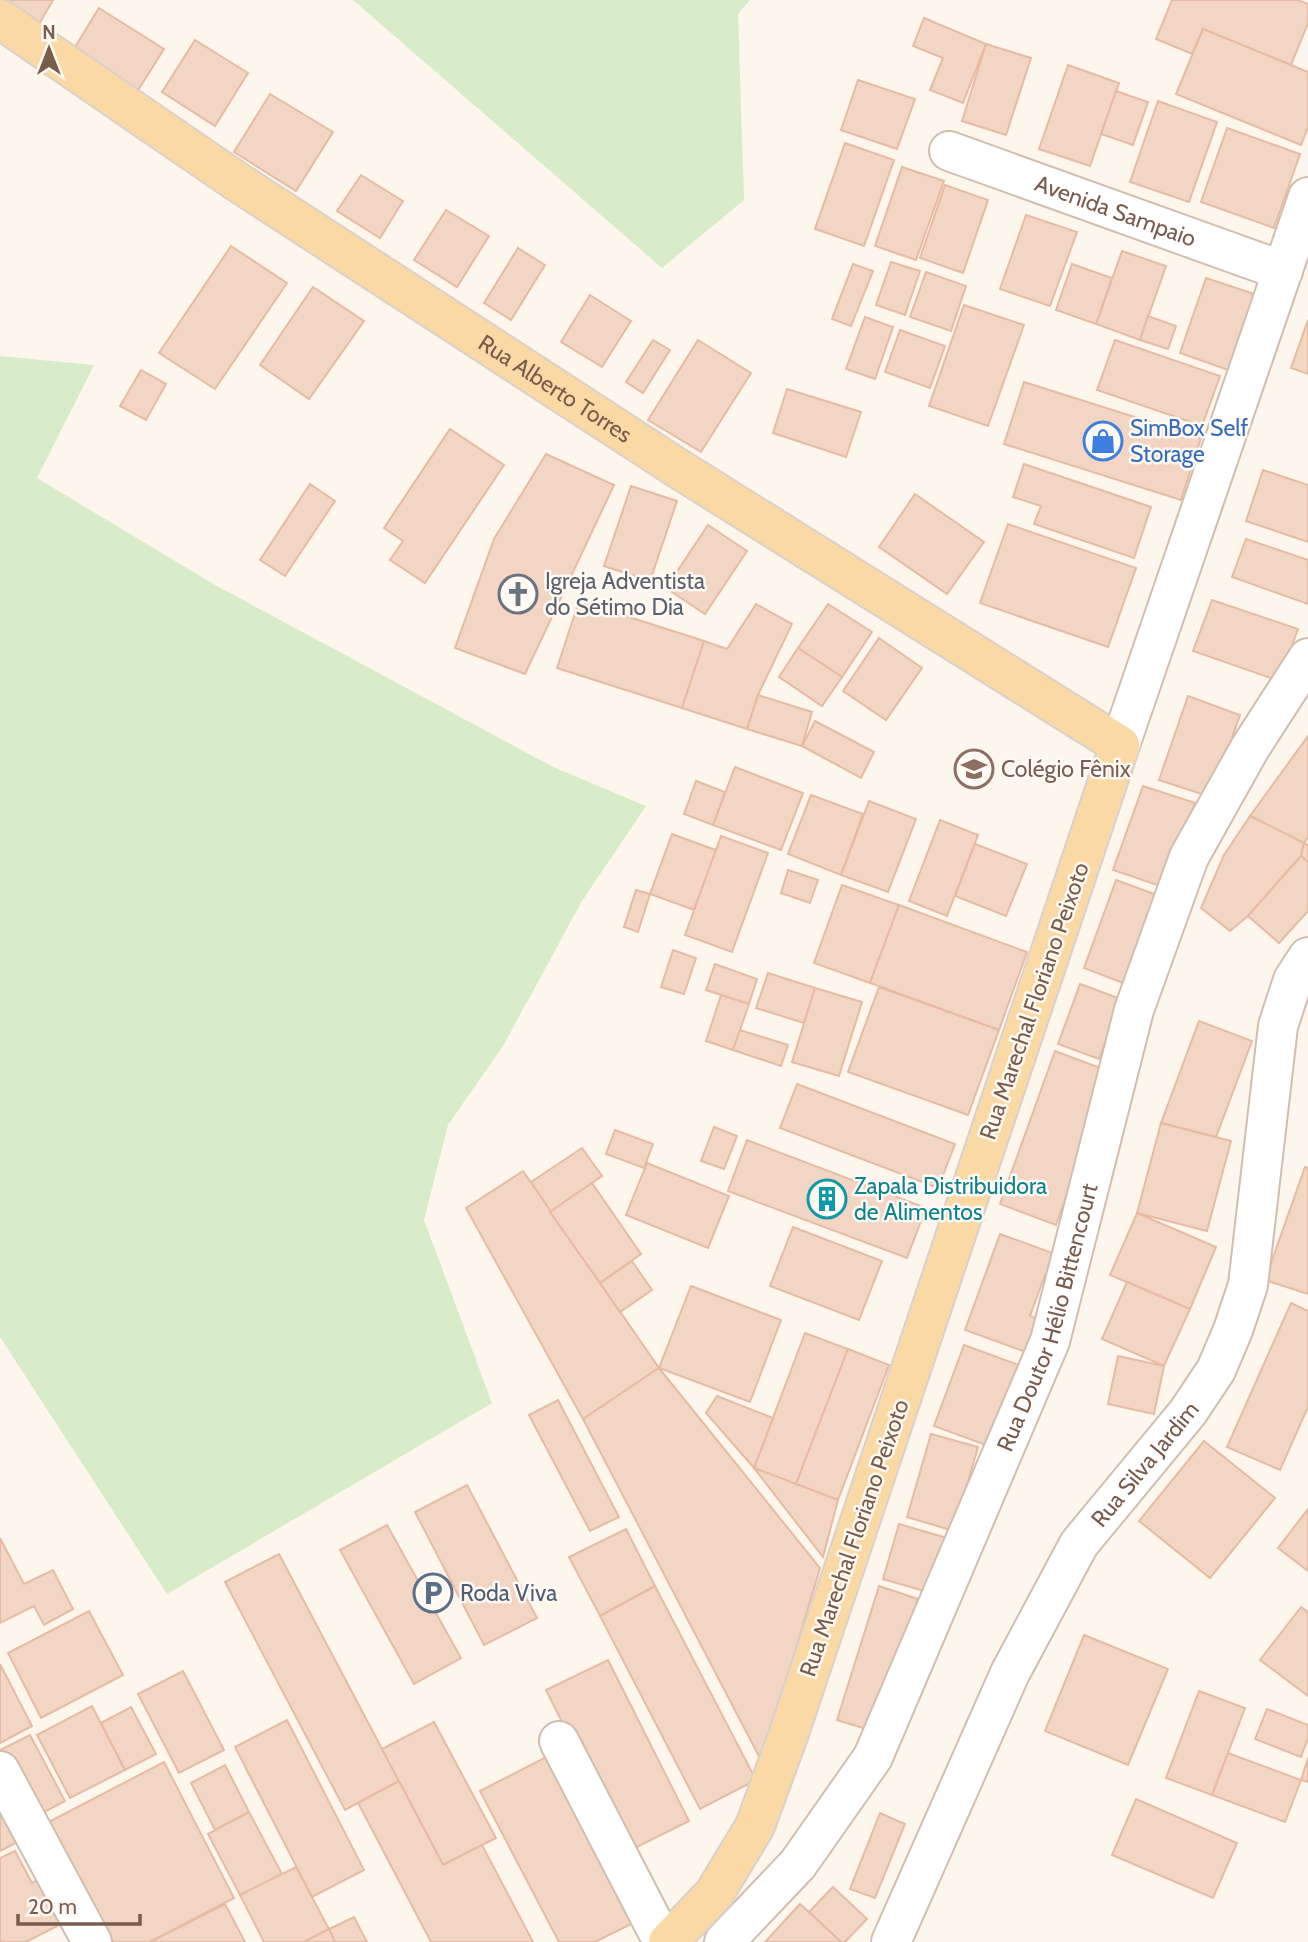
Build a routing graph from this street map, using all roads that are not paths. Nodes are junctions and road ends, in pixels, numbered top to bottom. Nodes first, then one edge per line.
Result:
1 (0, 19) edge
2 (949, 151) dead end
3 (1308, 197) edge
4 (1283, 271) junction
5 (1308, 658) edge
6 (1120, 745) junction
7 (1308, 957) edge
8 (559, 1741) dead end
9 (0, 1771) edge
10 (92, 1942) edge
11 (665, 1942) edge
12 (724, 1942) edge
13 (891, 1942) edge

1 - 6 main road, Rua Alberto Torres
2 - 4 street, Avenida Sampaio
3 - 4 street, Rua Marechal Floriano Peixoto
4 - 6 street, Rua Marechal Floriano Peixoto
5 - 12 street, Rua Doutor Hélio Bittencourt
6 - 11 main road, Rua Marechal Floriano Peixoto
7 - 13 street, Rua Silva Jardim
8 - 11 street
9 - 10 street

